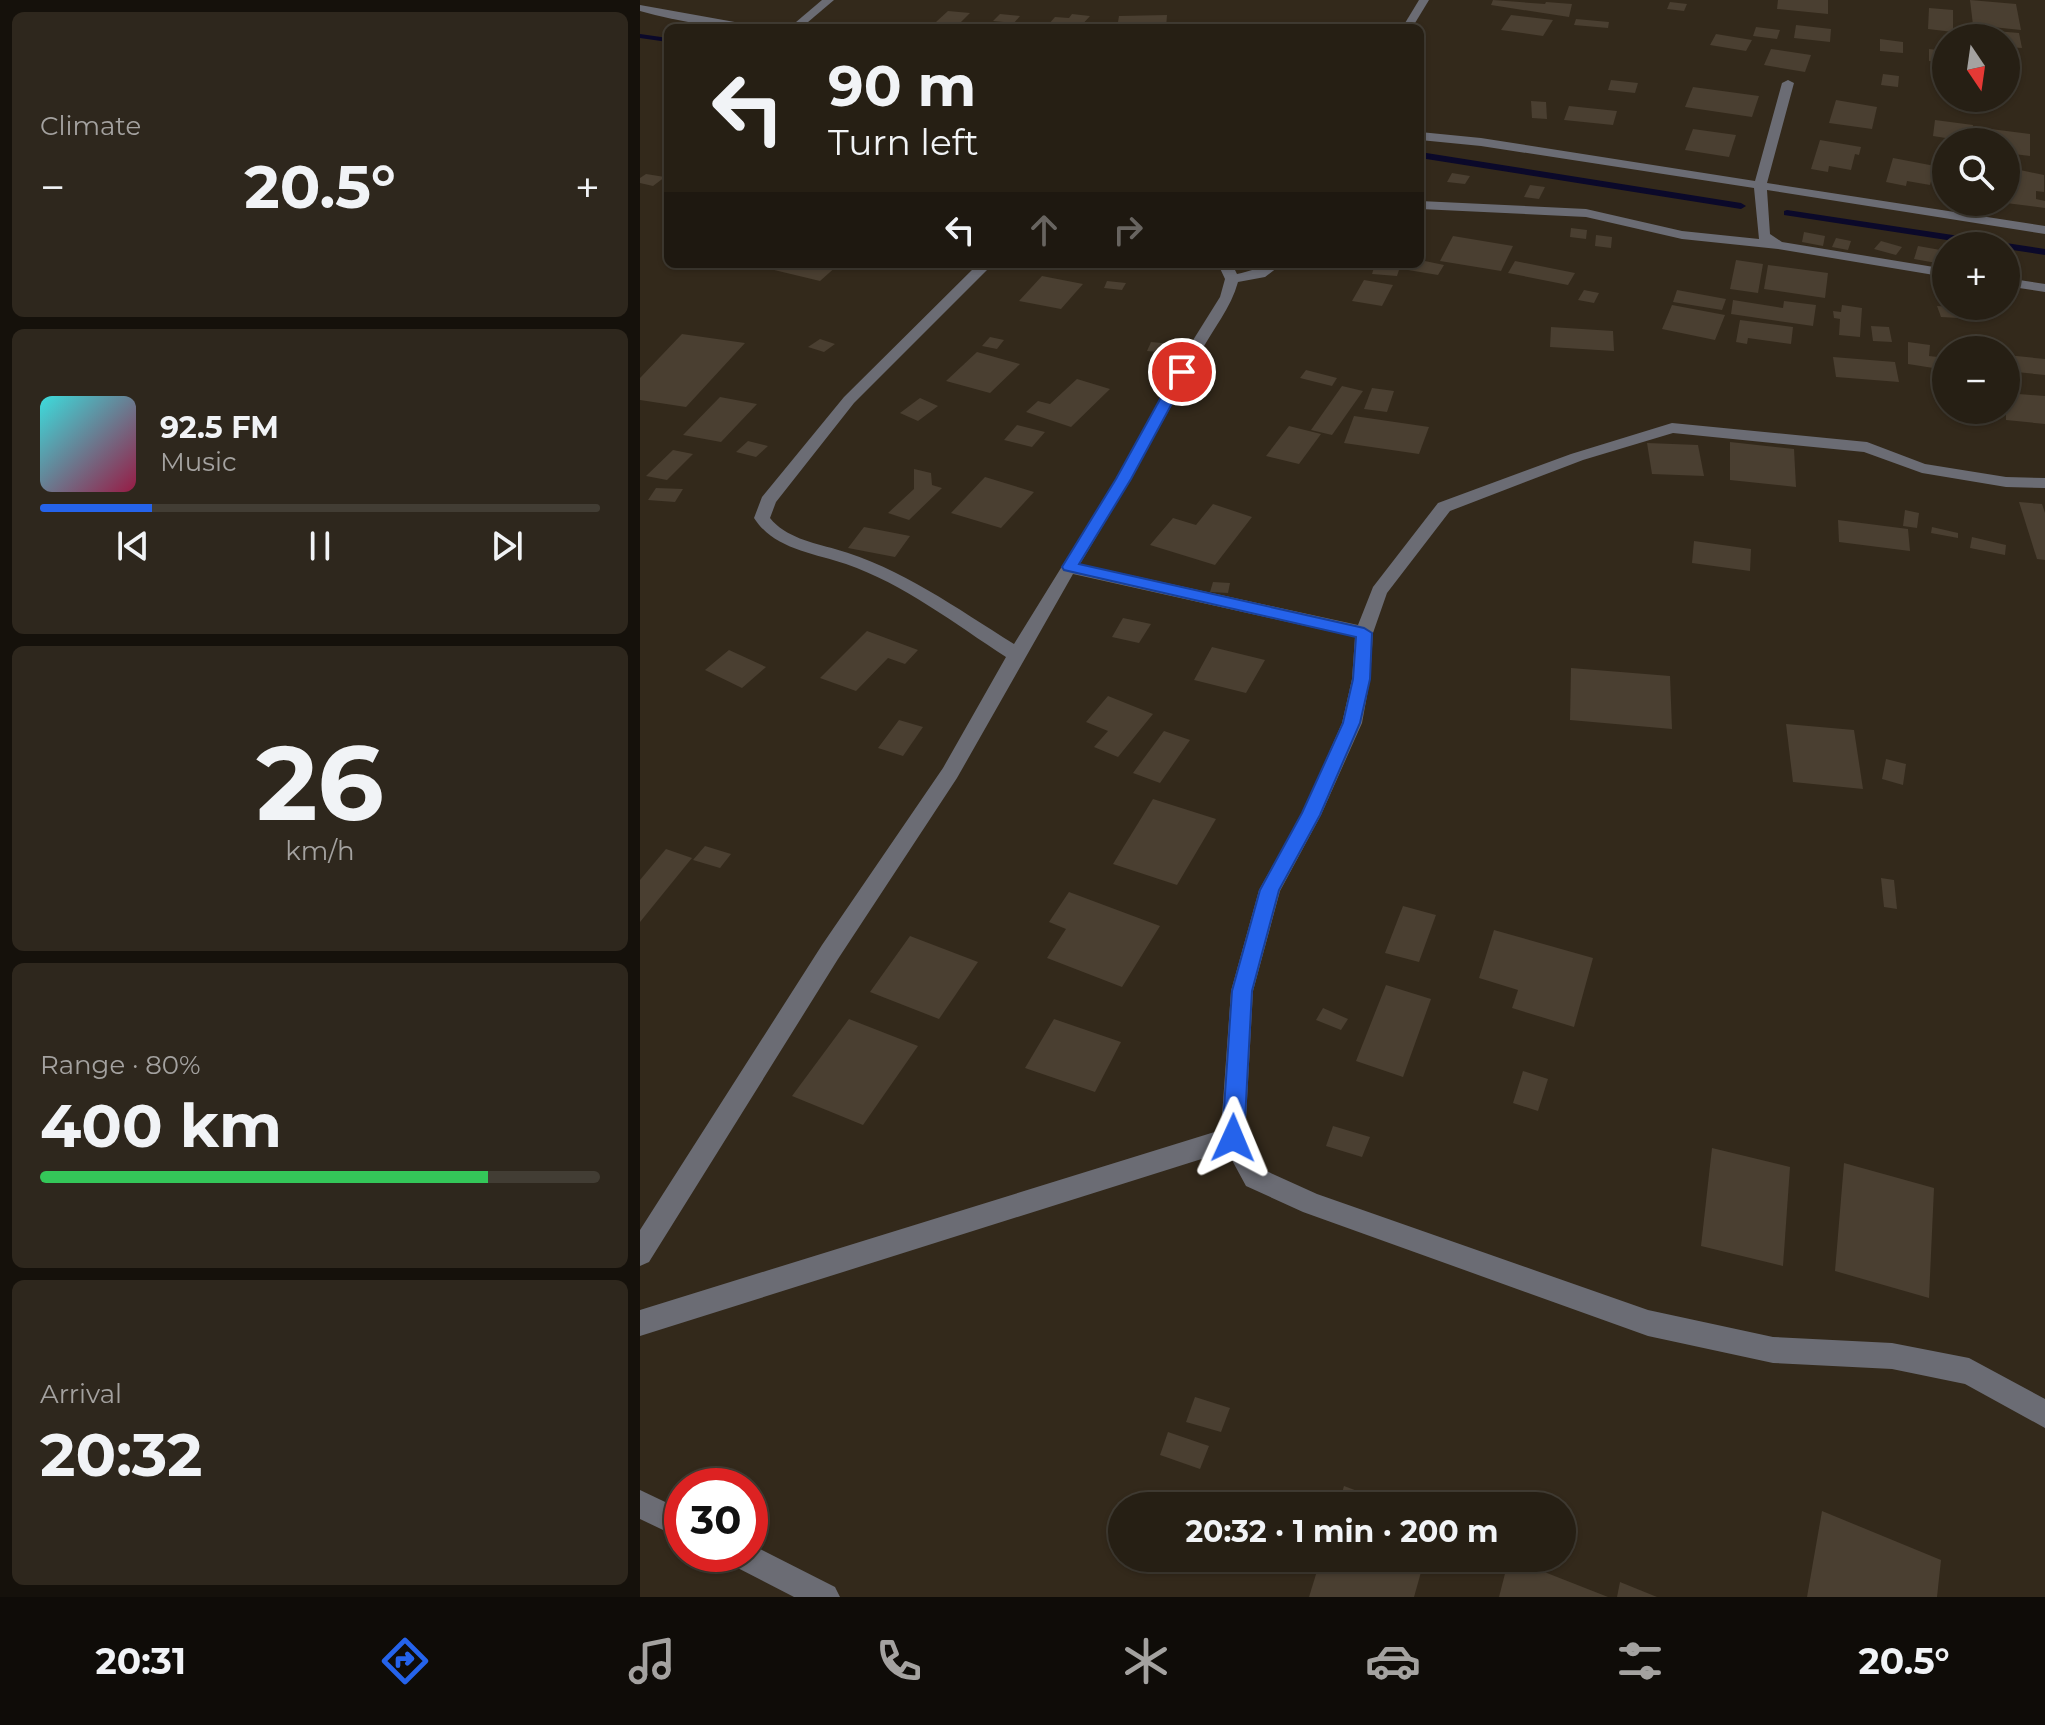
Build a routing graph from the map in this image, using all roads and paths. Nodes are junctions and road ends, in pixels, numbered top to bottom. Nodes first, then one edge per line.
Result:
1 (829, 0) edge
2 (1424, 0) edge
3 (640, 8) edge
4 (733, 24) edge
5 (799, 24) edge
6 (1409, 24) edge
7 (1788, 83) dead end
8 (1424, 136) edge
9 (1760, 187) junction
10 (1424, 205) edge
11 (2045, 230) edge
12 (1778, 245) junction
13 (982, 268) edge
14 (1269, 268) edge
15 (1229, 271) edge
16 (1932, 271) edge
17 (2020, 284) edge
18 (2045, 288) edge
19 (2045, 483) edge
20 (1069, 567) junction
21 (1364, 633) junction
22 (1017, 655) junction
23 (1233, 1138) junction
24 (640, 1253) edge
25 (640, 1323) edge
26 (2045, 1414) edge
27 (640, 1504) edge
28 (664, 1516) edge
29 (768, 1568) edge
30 (825, 1597) edge

1 - 5 street
2 - 6 street
3 - 4 street
7 - 9 street
8 - 9 street
9 - 11 street
9 - 12 street
10 - 12 street
12 - 16 street
13 - 22 street
14 - 15 street
15 - 20 street
17 - 18 street
19 - 21 street
20 - 21 street
20 - 22 street
21 - 23 street
22 - 24 street
23 - 25 street
23 - 26 street
27 - 28 street
29 - 30 street

